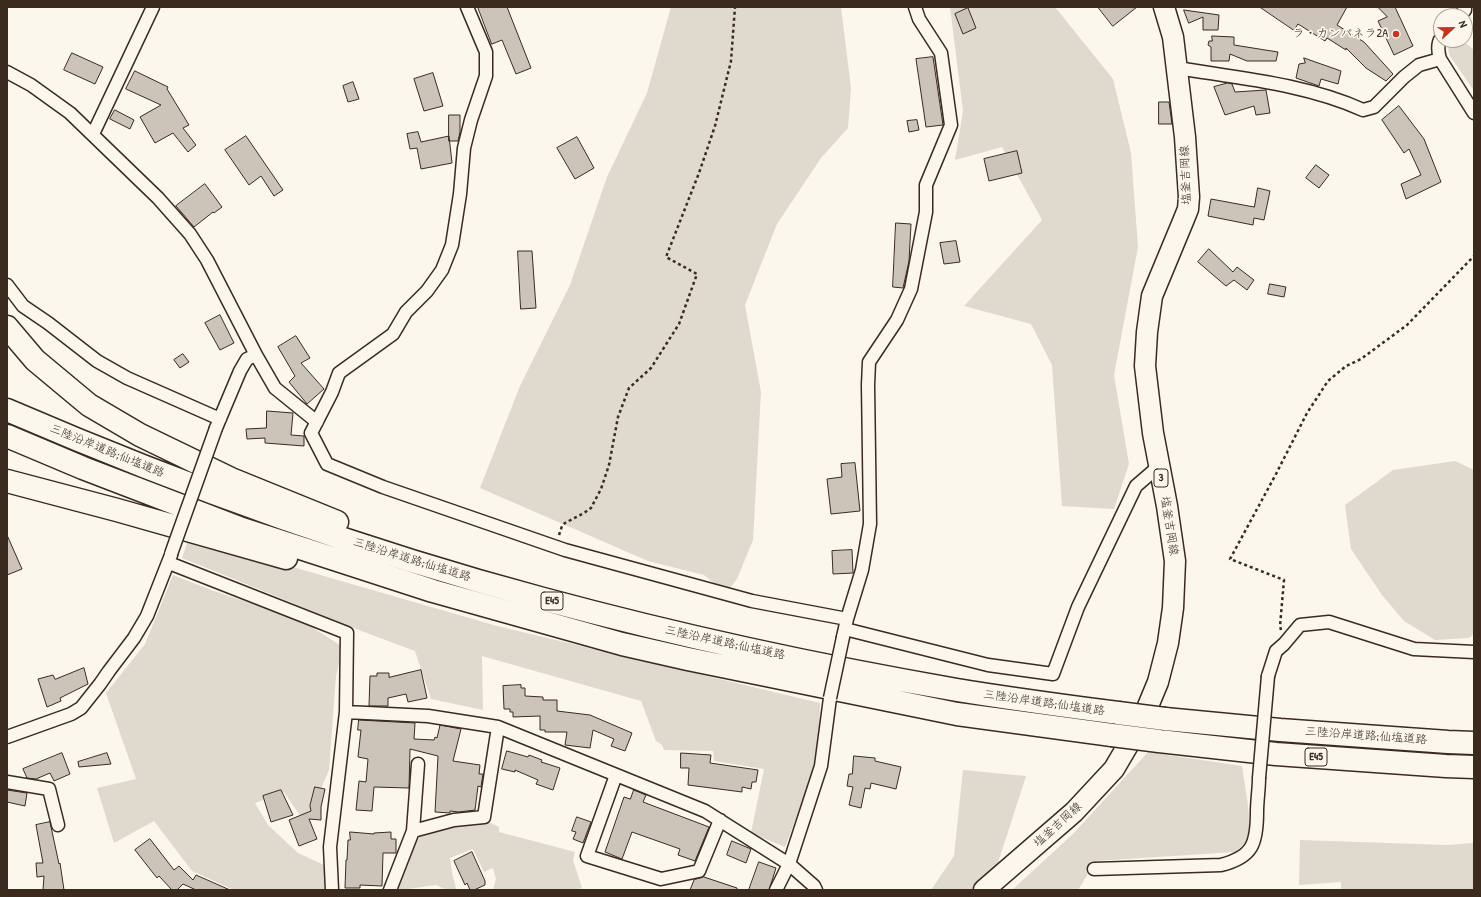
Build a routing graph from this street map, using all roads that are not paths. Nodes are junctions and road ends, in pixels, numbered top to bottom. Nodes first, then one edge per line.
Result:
1 (153, 7) edge
2 (468, 7) edge
3 (915, 7) edge
4 (1164, 7) edge
5 (1438, 48) edge
6 (1440, 59) junction
7 (1177, 68) junction
8 (7, 72) edge
9 (1474, 114) edge
10 (93, 134) junction
11 (7, 285) edge
12 (7, 327) edge
13 (256, 355) junction
14 (7, 410) edge
15 (317, 422) junction
16 (218, 424) junction
17 (7, 436) edge
18 (1158, 467) junction
19 (7, 481) edge
20 (170, 558) junction
21 (542, 599) junction
22 (546, 622) junction
23 (845, 628) junction
24 (1474, 652) edge
25 (346, 712) junction
26 (498, 727) junction
27 (7, 737) edge
28 (1474, 743) edge
29 (418, 764) dead end
30 (1474, 767) edge
31 (616, 775) junction
32 (7, 782) edge
33 (720, 820) junction
34 (58, 825) dead end
35 (413, 831) junction
36 (789, 864) junction
37 (1094, 869) dead end
38 (332, 890) edge
39 (390, 890) edge
40 (776, 890) edge
41 (816, 890) edge
42 (984, 890) edge

1 - 10 street
2 - 15 street
3 - 23 street
4 - 7 main road, 塩釜吉岡線 / 3
5 - 6 street
6 - 7 street
6 - 9 street
7 - 18 main road, 塩釜吉岡線 / 3
8 - 10 street
10 - 13 street
11 - 16 street
12 - 21 highway
13 - 15 street
13 - 16 street
14 - 21 highway, 三陸沿岸道路;仙塩道路 / E45
15 - 23 street
16 - 20 street, bridge
17 - 22 highway, 三陸沿岸道路;仙塩道路 / E45
18 - 23 street
18 - 42 main road, 塩釜吉岡線 / 3
19 - 22 highway
20 - 25 street
20 - 27 street
21 - 28 highway, 三陸沿岸道路;仙塩道路 / E45, bridge
22 - 30 highway, 三陸沿岸道路;仙塩道路 / E45, bridge
23 - 36 street, bridge
24 - 37 street, bridge
25 - 26 street
25 - 38 street
26 - 31 street
26 - 35 street
29 - 35 street
31 - 33 street
31 - 33 street
32 - 34 street
33 - 36 street
35 - 39 street
36 - 40 street
36 - 41 street

